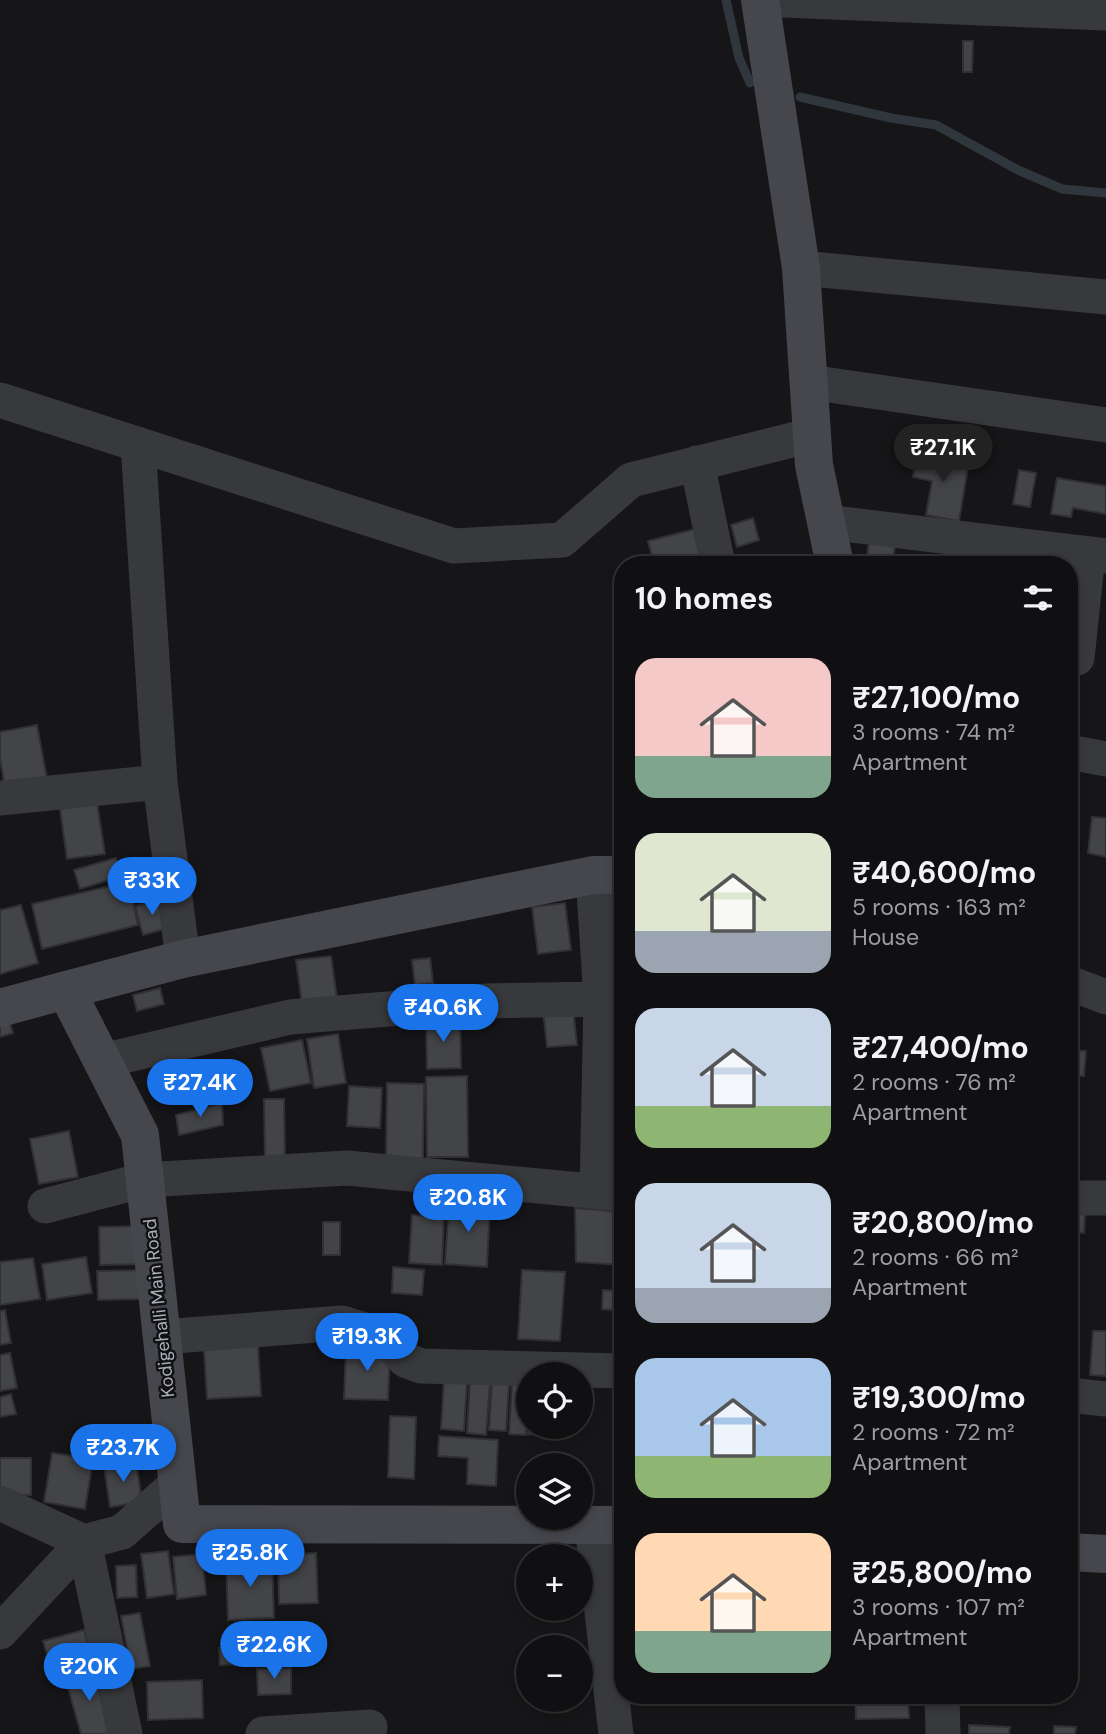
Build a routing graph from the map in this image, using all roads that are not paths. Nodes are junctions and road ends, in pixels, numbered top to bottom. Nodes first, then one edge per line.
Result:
1 (760, 0) edge
2 (782, 0) edge
3 (1106, 13) edge
4 (801, 268) junction
5 (1106, 297) edge
6 (809, 382) junction
7 (0, 400) edge
8 (1106, 425) edge
9 (812, 435) junction
10 (138, 444) junction
11 (697, 463) junction
12 (826, 522) junction
13 (945, 551) edge
14 (1097, 555) edge
15 (716, 556) edge
16 (833, 556) edge
17 (1078, 653) edge
18 (1078, 754) edge
19 (1106, 759) edge
20 (160, 782) junction
21 (0, 798) edge
22 (608, 875) edge
23 (183, 959) junction
24 (1078, 987) edge
25 (66, 990) junction
26 (1106, 997) edge
27 (601, 999) junction
28 (0, 1008) edge
29 (102, 1060) junction
30 (144, 1180) junction
31 (610, 1193) edge
32 (1078, 1198) edge
33 (1106, 1198) edge
34 (45, 1206) dead end
35 (162, 1337) junction
36 (614, 1371) edge
37 (1078, 1396) edge
38 (1106, 1399) edge
39 (178, 1483) junction
40 (0, 1503) edge
41 (607, 1525) edge
42 (84, 1542) junction
43 (1078, 1552) edge
44 (1106, 1554) edge
45 (0, 1632) edge
46 (614, 1688) edge
47 (615, 1704) edge
48 (942, 1704) edge
49 (370, 1727) dead end
50 (125, 1734) edge
51 (263, 1734) edge
52 (616, 1734) edge
53 (943, 1734) edge

1 - 4 street
2 - 3 street
4 - 5 street
4 - 6 street
6 - 8 street
6 - 9 street
7 - 10 street
9 - 11 street
9 - 12 street
10 - 11 street
10 - 20 street
11 - 15 street
12 - 13 street
12 - 16 street
13 - 14 street
14 - 17 street
18 - 19 street
20 - 21 street
20 - 23 street
22 - 23 street
22 - 27 street
23 - 25 street
24 - 26 street
25 - 28 street
25 - 29 street, Kodigehalli Main Road
27 - 29 street
27 - 31 street
29 - 30 street, Kodigehalli Main Road
30 - 31 street
30 - 34 street
30 - 35 street, Kodigehalli Main Road
32 - 33 street
35 - 36 street
35 - 39 street, Kodigehalli Main Road
37 - 38 street
39 - 41 street, Kodigehalli Main Road
39 - 42 street
40 - 42 street
41 - 46 street
42 - 45 street
42 - 50 street
43 - 44 street
47 - 52 street
48 - 53 street
49 - 51 street

